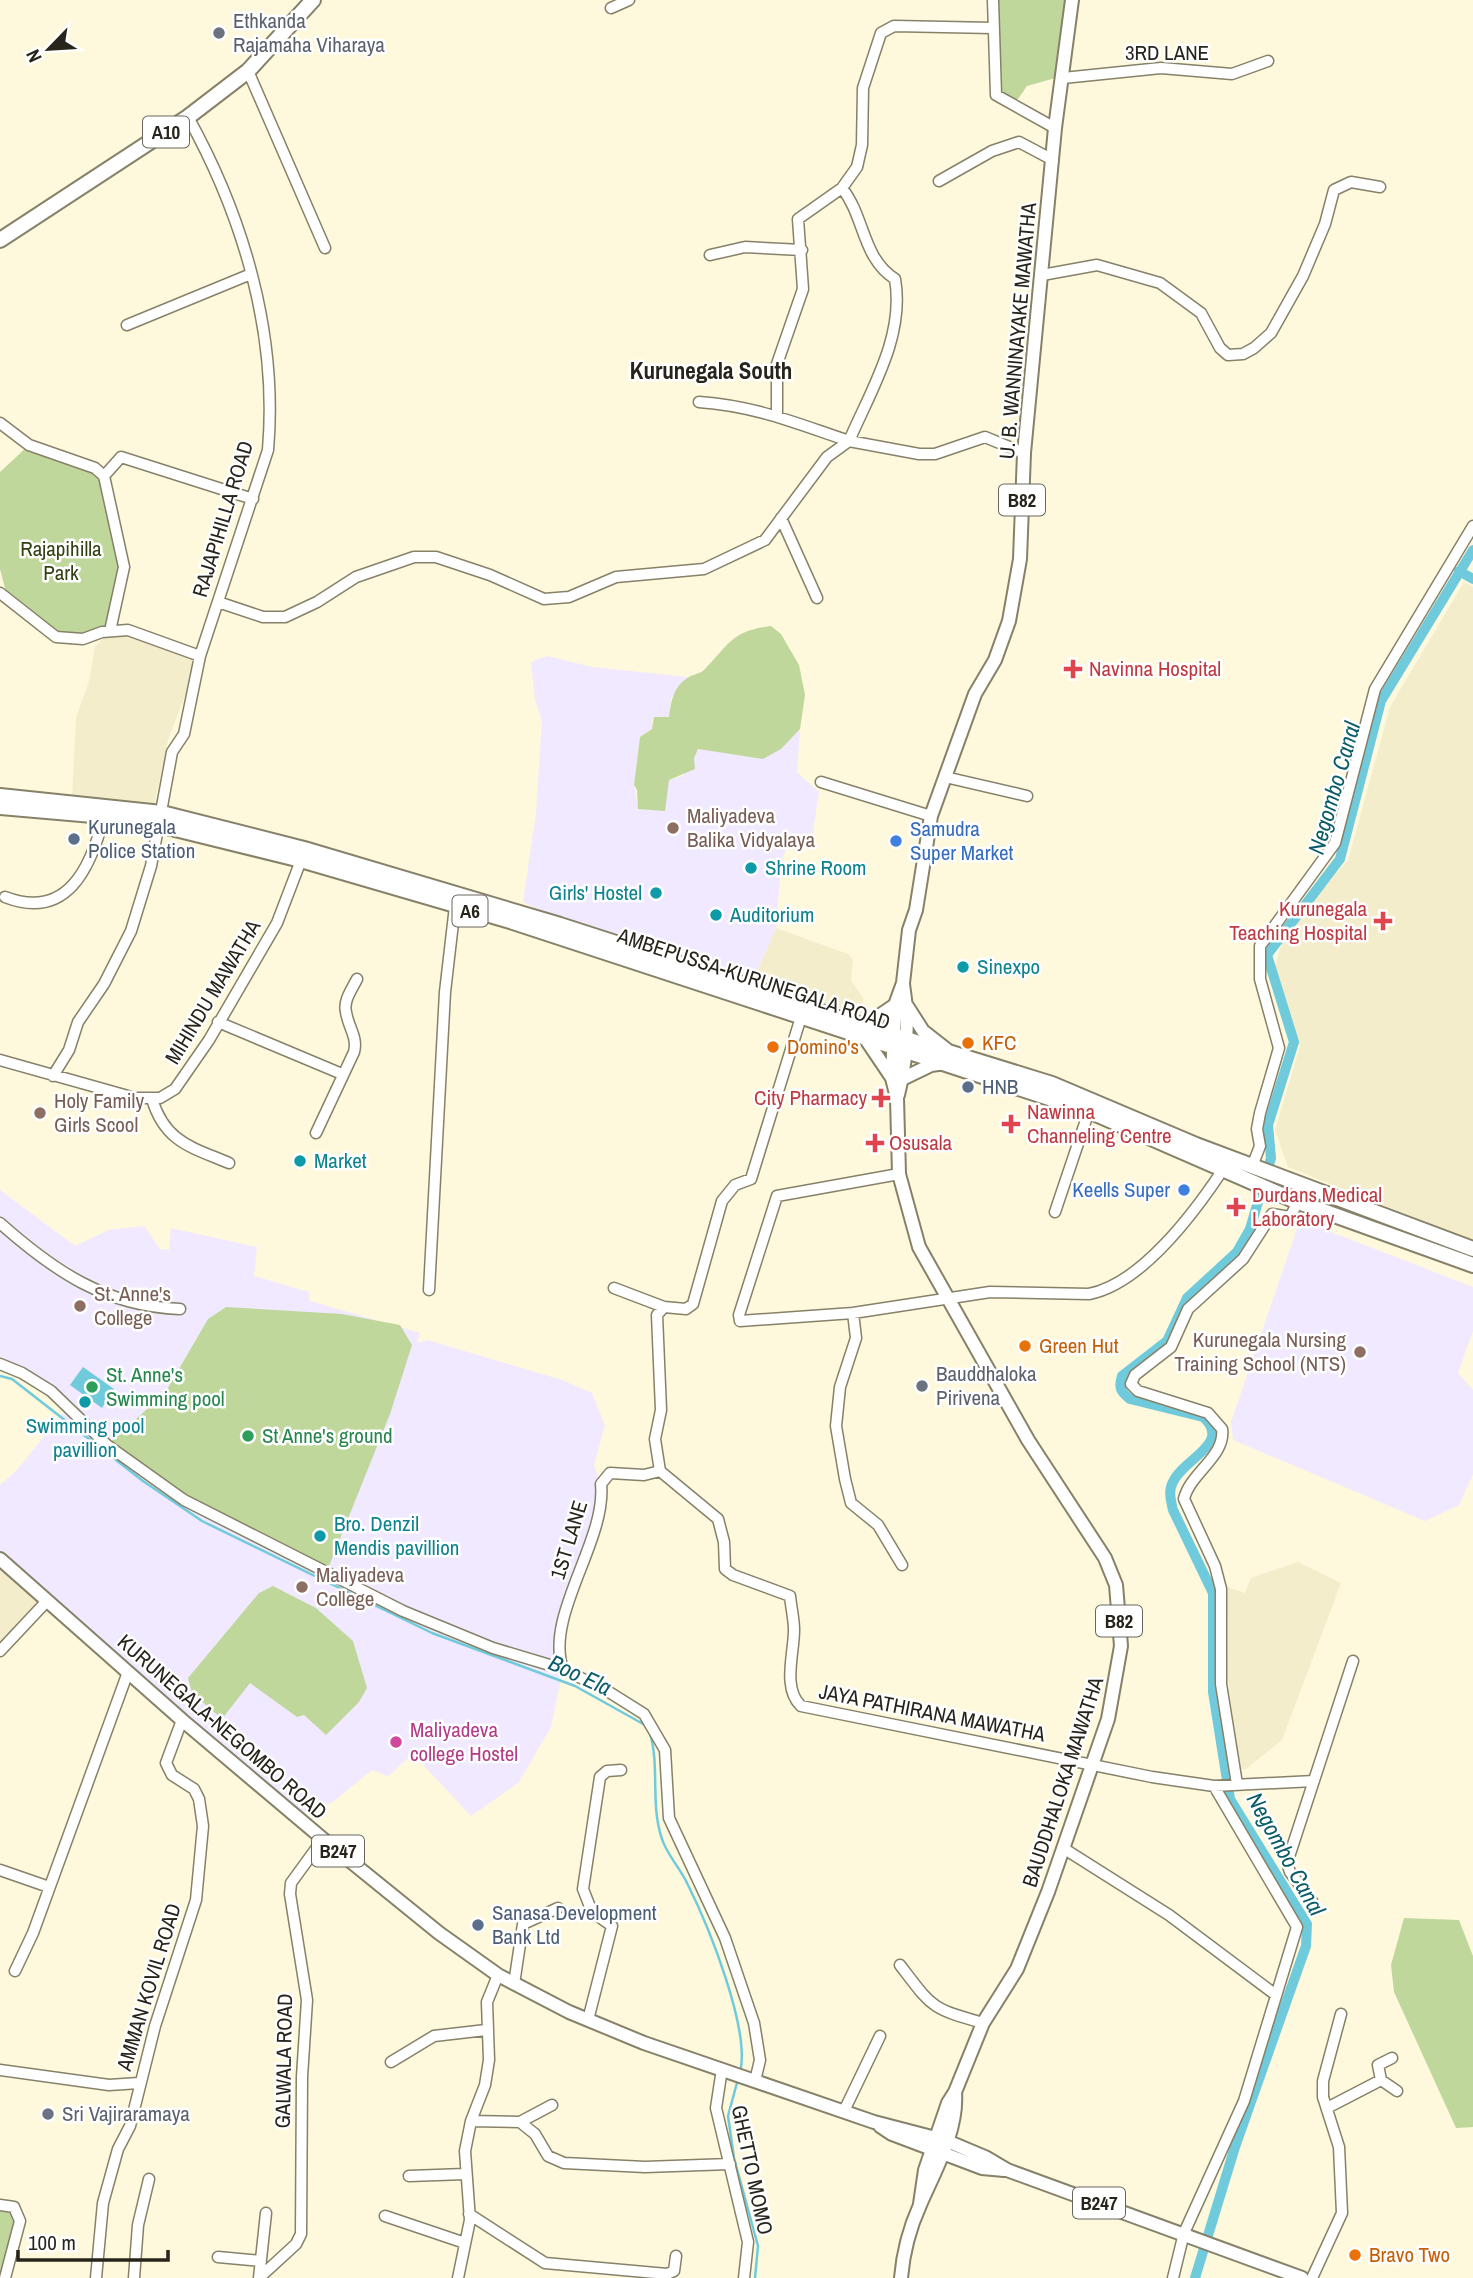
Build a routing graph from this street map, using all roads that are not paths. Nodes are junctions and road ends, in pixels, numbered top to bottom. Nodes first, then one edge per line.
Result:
1 (313, 0) edge
2 (629, 0) edge
3 (993, 0) edge
4 (1072, 0) edge
5 (611, 8) dead end
6 (993, 28) junction
7 (1268, 61) dead end
8 (248, 71) junction
9 (1063, 78) junction
10 (188, 117) junction
11 (1055, 128) junction
12 (1053, 160) junction
13 (939, 181) dead end
14 (1380, 187) dead end
15 (842, 188) junction
16 (0, 240) edge
17 (325, 248) dead end
18 (802, 250) junction
19 (710, 255) dead end
20 (251, 274) junction
21 (1042, 275) junction
22 (127, 325) dead end
23 (699, 402) dead end
24 (777, 415) junction
25 (0, 424) edge
26 (849, 441) junction
27 (1024, 453) junction
28 (104, 476) junction
29 (253, 499) junction
30 (781, 518) junction
31 (1473, 526) edge
32 (0, 593) edge
33 (817, 598) dead end
34 (218, 601) junction
35 (110, 631) junction
36 (201, 656) junction
37 (945, 777) junction
38 (821, 782) dead end
39 (0, 796) edge
40 (1027, 796) dead end
41 (0, 807) edge
42 (931, 816) junction
43 (104, 817) junction
44 (160, 819) junction
45 (303, 855) junction
46 (5, 897) dead end
47 (455, 906) junction
48 (357, 979) dead end
49 (901, 1005) junction
50 (801, 1017) junction
51 (218, 1022) junction
52 (866, 1031) junction
53 (900, 1042) junction
54 (946, 1056) junction
55 (0, 1060) edge
56 (342, 1074) junction
57 (53, 1076) junction
58 (897, 1078) junction
59 (152, 1099) junction
60 (1089, 1111) junction
61 (316, 1133) dead end
62 (229, 1163) dead end
63 (1253, 1164) junction
64 (1222, 1171) junction
65 (899, 1174) junction
66 (1298, 1202) junction
67 (1055, 1212) dead end
68 (0, 1223) edge
69 (1473, 1249) edge
70 (1473, 1265) edge
71 (614, 1288) dead end
72 (429, 1290) dead end
73 (948, 1301) junction
74 (664, 1307) junction
75 (180, 1309) dead end
76 (853, 1313) junction
77 (0, 1364) edge
78 (660, 1471) junction
79 (0, 1559) edge
80 (902, 1565) dead end
81 (46, 1602) junction
82 (0, 1651) edge
83 (1353, 1661) dead end
84 (563, 1669) junction
85 (128, 1672) junction
86 (182, 1720) junction
87 (1092, 1764) junction
88 (621, 1770) dead end
89 (1314, 1781) junction
90 (1237, 1784) junction
91 (1214, 1786) junction
92 (323, 1839) junction
93 (1063, 1849) junction
94 (0, 1870) edge
95 (49, 1887) junction
96 (1312, 1901) dead end
97 (558, 1908) dead end
98 (900, 1965) dead end
99 (15, 1971) dead end
100 (498, 1975) junction
101 (514, 1984) junction
102 (1276, 1995) junction
103 (1341, 2014) dead end
104 (588, 2020) junction
105 (983, 2023) junction
106 (486, 2031) junction
107 (880, 2036) dead end
108 (1392, 2058) dead end
109 (391, 2062) dead end
110 (722, 2069) junction
111 (0, 2070) edge
112 (751, 2079) junction
113 (1381, 2080) junction
114 (139, 2083) junction
115 (1397, 2091) dead end
116 (552, 2105) dead end
117 (1326, 2108) junction
118 (844, 2111) junction
119 (471, 2121) junction
120 (520, 2122) junction
121 (939, 2146) junction
122 (730, 2164) junction
123 (465, 2174) junction
124 (409, 2175) dead end
125 (149, 2179) dead end
126 (0, 2204) edge
127 (266, 2213) dead end
128 (469, 2214) junction
129 (385, 2216) dead end
130 (1187, 2235) junction
131 (466, 2243) junction
132 (676, 2256) dead end
133 (218, 2257) dead end
134 (261, 2261) junction
135 (1278, 2274) edge
136 (5, 2278) edge
137 (96, 2278) edge
138 (134, 2278) edge
139 (259, 2278) edge
140 (458, 2278) edge
141 (744, 2278) edge
142 (901, 2278) edge
143 (1173, 2278) edge
144 (1302, 2278) edge
145 (1312, 2278) edge

1 - 8 highway, A10
2 - 5 street
3 - 6 street
4 - 9 main road, U. B. WANNINAYAKE MAWATHA / B82
6 - 11 street
6 - 15 street
7 - 9 street, 3RD LANE
8 - 10 highway, A10
8 - 17 street
9 - 11 main road, U. B. WANNINAYAKE MAWATHA / B82
10 - 16 highway, A10
10 - 20 street, RAJAPIHILLA ROAD
11 - 12 main road, U. B. WANNINAYAKE MAWATHA / B82
12 - 13 street
12 - 21 main road, U. B. WANNINAYAKE MAWATHA / B82
14 - 21 street
15 - 18 street
15 - 26 street
18 - 19 street
18 - 24 street
20 - 22 street
20 - 29 street, RAJAPIHILLA ROAD
21 - 27 main road, U. B. WANNINAYAKE MAWATHA / B82
23 - 24 street
24 - 26 street
25 - 28 street
26 - 27 street
26 - 30 street
27 - 37 main road, U. B. WANNINAYAKE MAWATHA / B82
28 - 29 street
28 - 35 street
29 - 34 street, RAJAPIHILLA ROAD
30 - 33 street
30 - 34 street
31 - 63 street
32 - 35 street
34 - 36 street, RAJAPIHILLA ROAD
35 - 36 street
36 - 44 street, RAJAPIHILLA ROAD
37 - 40 street
37 - 42 main road, U. B. WANNINAYAKE MAWATHA / B82
38 - 42 street
39 - 44 highway, AMBEPUSSA-KURUNEGALA ROAD / A6
41 - 43 highway, AMBEPUSSA-KURUNEGALA ROAD / A6
42 - 49 main road, U. B. WANNINAYAKE MAWATHA / B82
43 - 44 highway, AMBEPUSSA-KURUNEGALA ROAD / A6
43 - 46 street
44 - 45 highway, AMBEPUSSA-KURUNEGALA ROAD / A6
44 - 57 street, RAJAPIHILLA ROAD
45 - 47 highway, AMBEPUSSA-KURUNEGALA ROAD / A6
45 - 51 street, MIHINDU MAWATHA
45 - 52 highway, AMBEPUSSA-KURUNEGALA ROAD / A6
47 - 50 highway, AMBEPUSSA-KURUNEGALA ROAD / A6
47 - 72 street
48 - 56 street
49 - 52 main road
49 - 53 main road, U. B. WANNINAYAKE MAWATHA / B82
49 - 54 main road
50 - 52 highway, AMBEPUSSA-KURUNEGALA ROAD / A6
50 - 74 street
51 - 56 street
51 - 59 street, MIHINDU MAWATHA
52 - 53 highway, AMBEPUSSA-KURUNEGALA ROAD / A6
52 - 58 main road
53 - 54 highway, AMBEPUSSA-KURUNEGALA ROAD / A6
53 - 58 main road, BAUDDHALOKA MAWATHA / B82
54 - 58 main road
54 - 60 highway, AMBEPUSSA-KURUNEGALA ROAD / A6
54 - 63 highway, AMBEPUSSA-KURUNEGALA ROAD / A6
55 - 57 street
56 - 61 street
57 - 59 street
58 - 65 main road, BAUDDHALOKA MAWATHA / B82
59 - 62 street
60 - 64 highway, AMBEPUSSA-KURUNEGALA ROAD / A6
60 - 67 street
63 - 69 highway, AMBEPUSSA-KURUNEGALA ROAD / A6
64 - 66 highway, AMBEPUSSA-KURUNEGALA ROAD / A6
64 - 73 street
65 - 73 main road, BAUDDHALOKA MAWATHA / B82
65 - 76 street
66 - 70 highway, AMBEPUSSA-KURUNEGALA ROAD / A6
66 - 90 street
68 - 75 street
71 - 74 street
73 - 76 street
73 - 87 main road, BAUDDHALOKA MAWATHA / B82
74 - 78 street
76 - 80 street
77 - 84 street
78 - 84 street, 1ST LANE
78 - 87 street, JAYA PATHIRANA MAWATHA
79 - 81 main road, KURUNEGALA-NEGOMBO ROAD / B247
81 - 82 street
81 - 85 main road, KURUNEGALA-NEGOMBO ROAD / B247
83 - 89 street
84 - 112 street
85 - 86 main road, KURUNEGALA-NEGOMBO ROAD / B247
85 - 95 street
86 - 92 main road, KURUNEGALA-NEGOMBO ROAD / B247
86 - 114 street, AMMAN KOVIL ROAD
87 - 91 street
87 - 93 main road, BAUDDHALOKA MAWATHA / B82
88 - 104 street
89 - 90 street
89 - 96 street
90 - 91 street
91 - 102 street
92 - 100 main road, KURUNEGALA-NEGOMBO ROAD / B247
92 - 139 street, GALWALA ROAD
93 - 102 street
93 - 105 main road, BAUDDHALOKA MAWATHA / B82
94 - 95 street
95 - 99 street
97 - 101 street
98 - 105 street
100 - 101 main road, KURUNEGALA-NEGOMBO ROAD / B247
100 - 106 street
101 - 104 main road, KURUNEGALA-NEGOMBO ROAD / B247
102 - 130 street
103 - 117 street
104 - 110 main road, KURUNEGALA-NEGOMBO ROAD / B247
105 - 121 main road, BAUDDHALOKA MAWATHA / B82
106 - 109 street
106 - 119 street
107 - 118 street
108 - 113 street
110 - 112 main road, B247
110 - 122 street, GHETTO MOMO
111 - 114 street
112 - 118 main road, B247
113 - 115 street
113 - 117 street
114 - 137 street, AMMAN KOVIL ROAD
116 - 120 street
117 - 145 street
118 - 121 main road, B247
119 - 120 street
119 - 123 street
120 - 122 street
121 - 130 main road, B247
121 - 142 main road, B82
122 - 141 street, GHETTO MOMO
123 - 124 street
123 - 128 street
125 - 138 street
126 - 136 street
127 - 134 street
128 - 131 street
128 - 132 street
129 - 131 street
130 - 135 main road, B247
130 - 143 street
131 - 140 street
133 - 134 street
134 - 139 street
135 - 144 main road, B247

